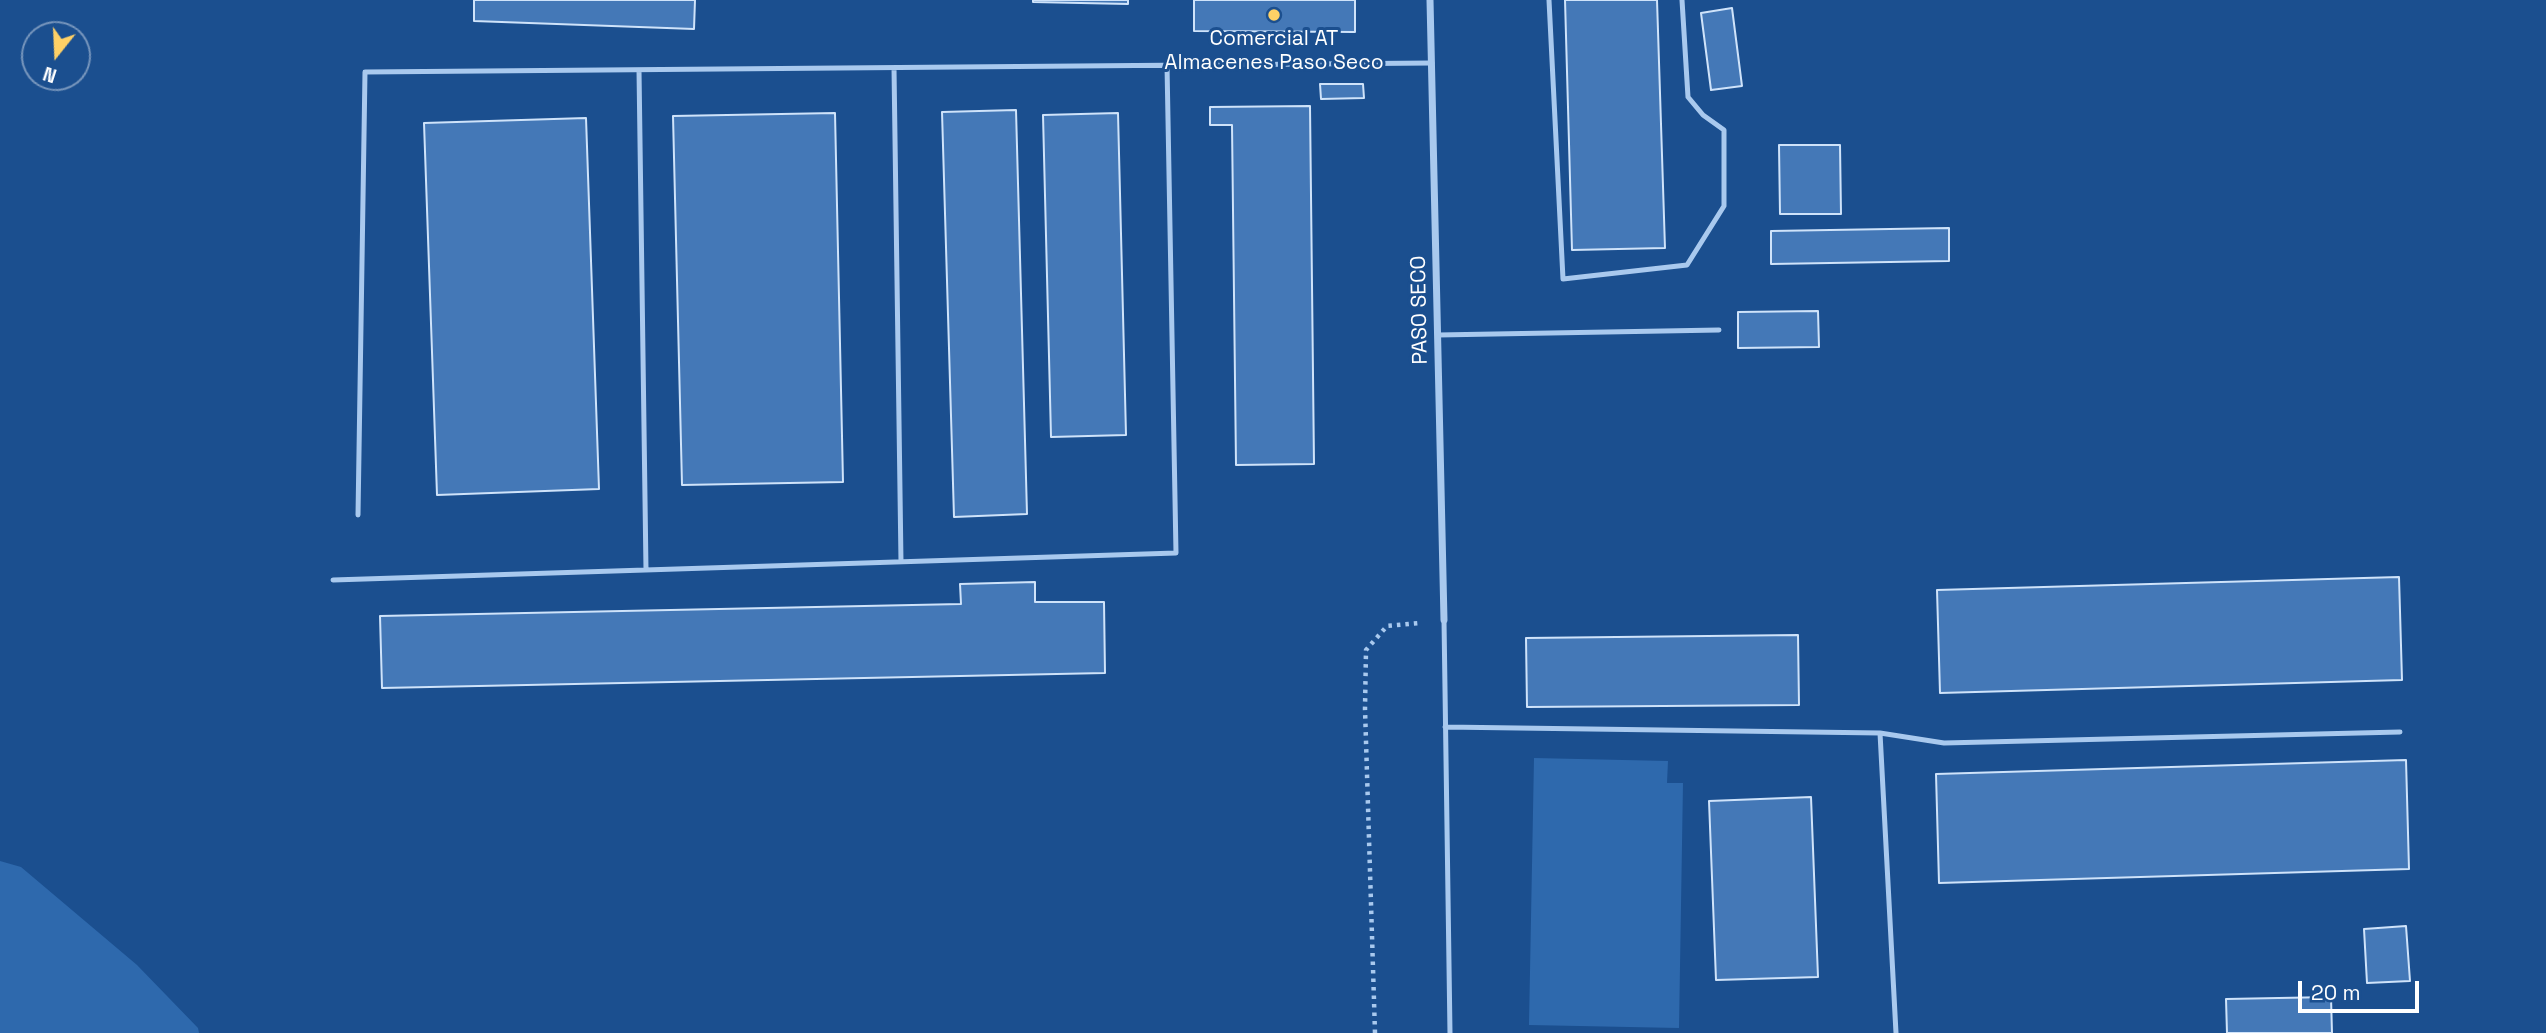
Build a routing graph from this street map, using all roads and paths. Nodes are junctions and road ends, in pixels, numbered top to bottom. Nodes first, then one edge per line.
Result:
1 (1430, 0) edge
2 (1549, 0) edge
3 (1682, 0) edge
4 (1432, 63) junction
5 (1167, 65) junction
6 (894, 68) junction
7 (639, 69) junction
8 (1719, 330) dead end
9 (1438, 335) junction
10 (358, 515) dead end
11 (901, 562) junction
12 (646, 570) junction
13 (333, 580) dead end
14 (1444, 620) junction
15 (1445, 727) junction
16 (2400, 732) dead end
17 (1880, 733) junction
18 (1376, 1033) edge
19 (1450, 1033) edge
20 (1896, 1033) edge

1 - 4 street, PASO SECO
2 - 3 lane
4 - 5 lane
4 - 9 street, PASO SECO
5 - 6 lane
5 - 11 lane
6 - 7 lane
6 - 11 lane
7 - 10 lane
7 - 12 lane
8 - 9 lane
9 - 14 street, PASO SECO
11 - 12 lane
12 - 13 lane
14 - 15 lane
14 - 18 path
15 - 17 lane
15 - 19 lane
16 - 17 lane
17 - 20 lane

